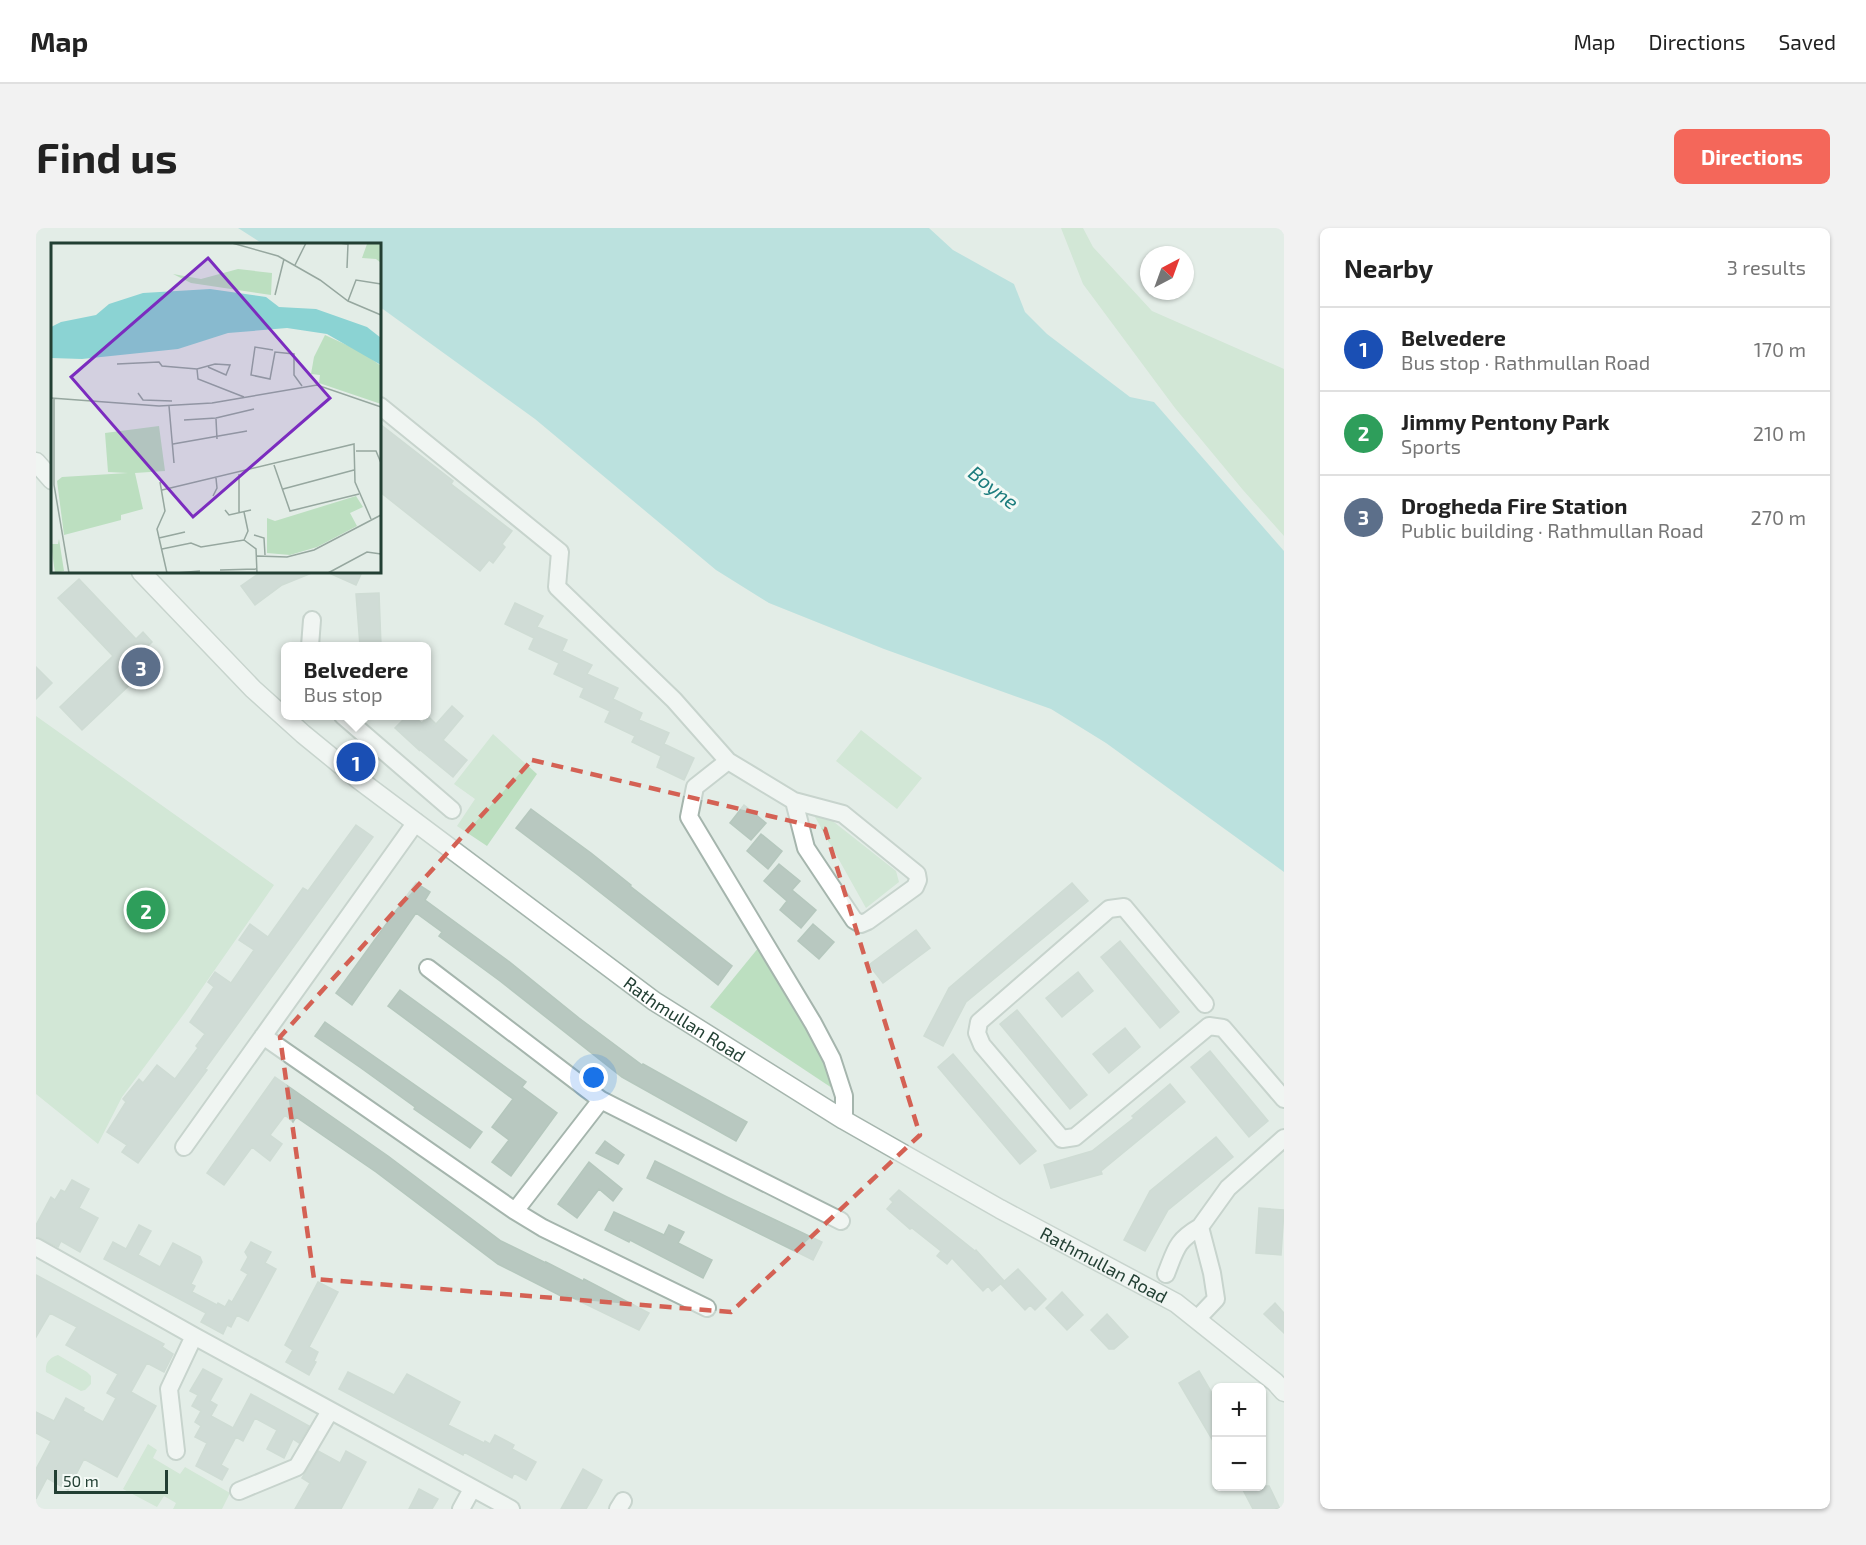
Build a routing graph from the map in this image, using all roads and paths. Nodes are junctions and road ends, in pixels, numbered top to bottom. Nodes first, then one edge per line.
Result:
1 (381, 407) edge
2 (36, 462) edge
3 (51, 479) edge
4 (142, 573) edge
5 (312, 620) dead end
6 (310, 642) edge
7 (281, 706) edge
8 (296, 720) edge
9 (348, 720) edge
10 (728, 761) junction
11 (794, 801) junction
12 (452, 810) dead end
13 (416, 822) junction
14 (428, 968) dead end
15 (1205, 1004) dead end
16 (263, 1036) junction
17 (1284, 1099) edge
18 (602, 1100) junction
19 (844, 1120) junction
20 (1284, 1138) edge
21 (184, 1147) dead end
22 (515, 1211) junction
23 (841, 1221) dead end
24 (1200, 1227) junction
25 (36, 1247) edge
26 (1166, 1274) dead end
27 (707, 1308) dead end
28 (1197, 1319) junction
29 (194, 1336) junction
30 (1284, 1392) edge
31 (330, 1411) junction
32 (176, 1451) dead end
33 (472, 1489) junction
34 (239, 1491) dead end
35 (461, 1509) edge
36 (511, 1509) edge

1 - 10 street
2 - 3 street
4 - 7 street, Rathmullan Road
5 - 6 street
8 - 13 street, Rathmullan Road
9 - 12 street
10 - 11 street
10 - 19 street
11 - 11 street
13 - 16 street
13 - 19 street, Rathmullan Road
14 - 18 street
15 - 17 street
16 - 21 street
16 - 22 street
18 - 22 street
18 - 23 street
19 - 28 street, Rathmullan Road
20 - 24 street
22 - 27 street
24 - 26 street
24 - 28 street
25 - 29 street
28 - 30 street, Rathmullan Road
29 - 31 street
29 - 32 street
31 - 33 street
31 - 34 street
33 - 35 street
33 - 36 street

